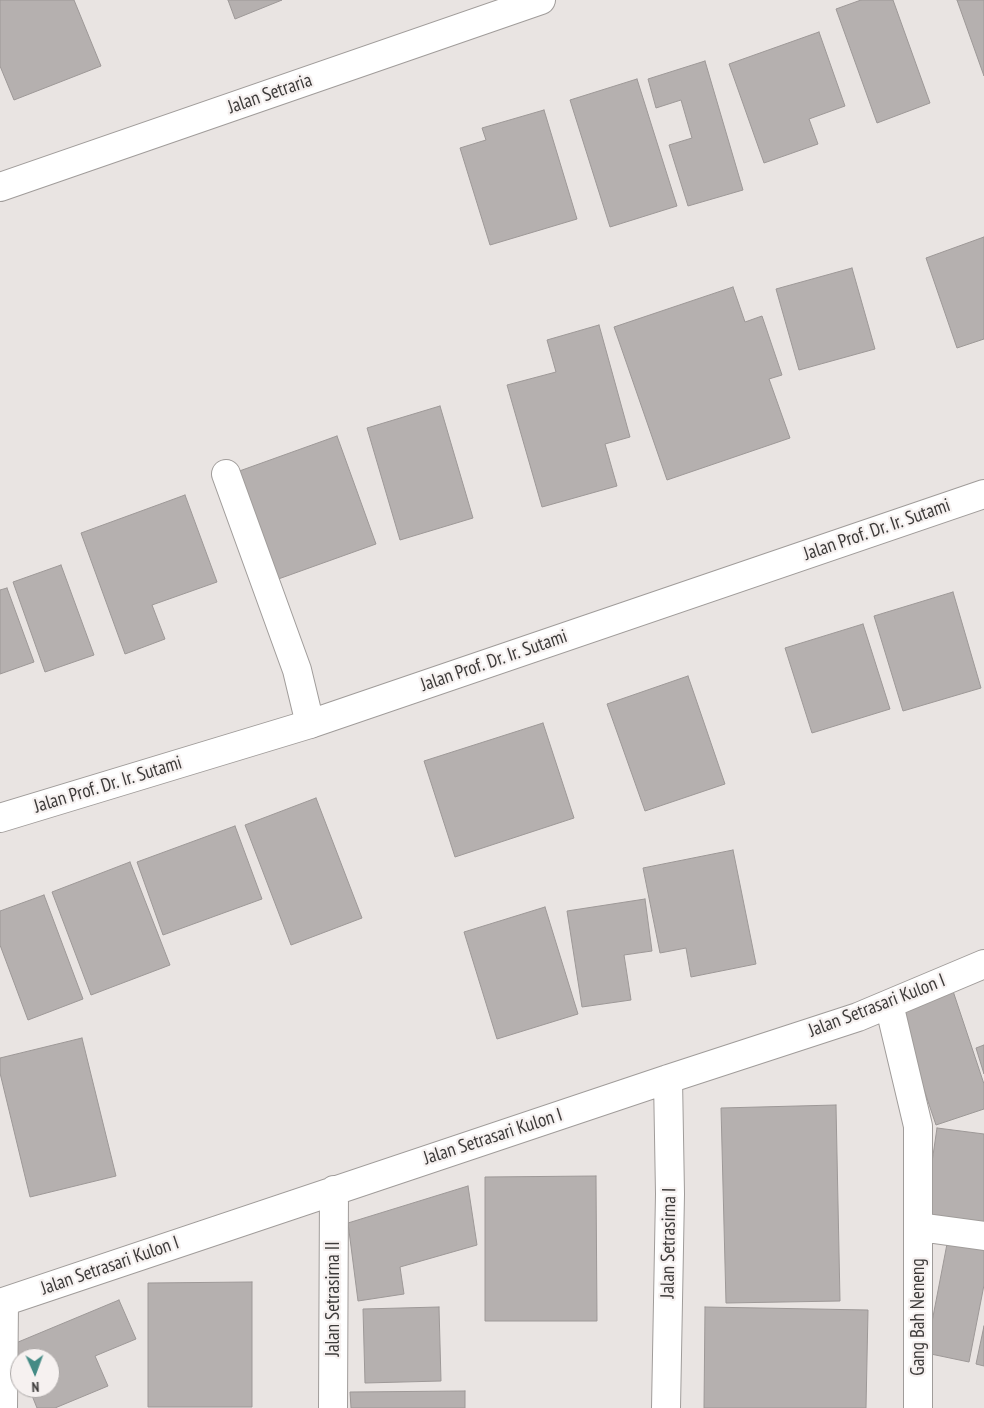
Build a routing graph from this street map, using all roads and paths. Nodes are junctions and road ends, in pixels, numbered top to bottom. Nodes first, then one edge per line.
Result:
1 (541, 0) edge
2 (0, 187) edge
3 (226, 474) dead end
4 (984, 494) edge
5 (310, 724) junction
6 (0, 818) edge
7 (984, 964) edge
8 (889, 1004) junction
9 (668, 1079) junction
10 (334, 1190) junction
11 (919, 1227) junction
12 (984, 1236) edge
13 (2, 1303) edge
14 (3, 1408) edge
15 (333, 1408) edge
16 (666, 1408) edge
17 (918, 1408) edge

1 - 2 street, Jalan Setraria
3 - 5 street
4 - 5 street, Jalan Prof. Dr. Ir. Sutami
5 - 6 street, Jalan Prof. Dr. Ir. Sutami
7 - 8 street, Jalan Setrasari Kulon I
8 - 9 street, Jalan Setrasari Kulon I
8 - 11 street, Gang Bah Neneng
9 - 10 street, Jalan Setrasari Kulon I
9 - 16 street, Jalan Setrasirna I
10 - 13 street, Jalan Setrasari Kulon I
10 - 15 street, Jalan Setrasirna II
11 - 12 street
11 - 17 street, Gang Bah Neneng
13 - 14 street

